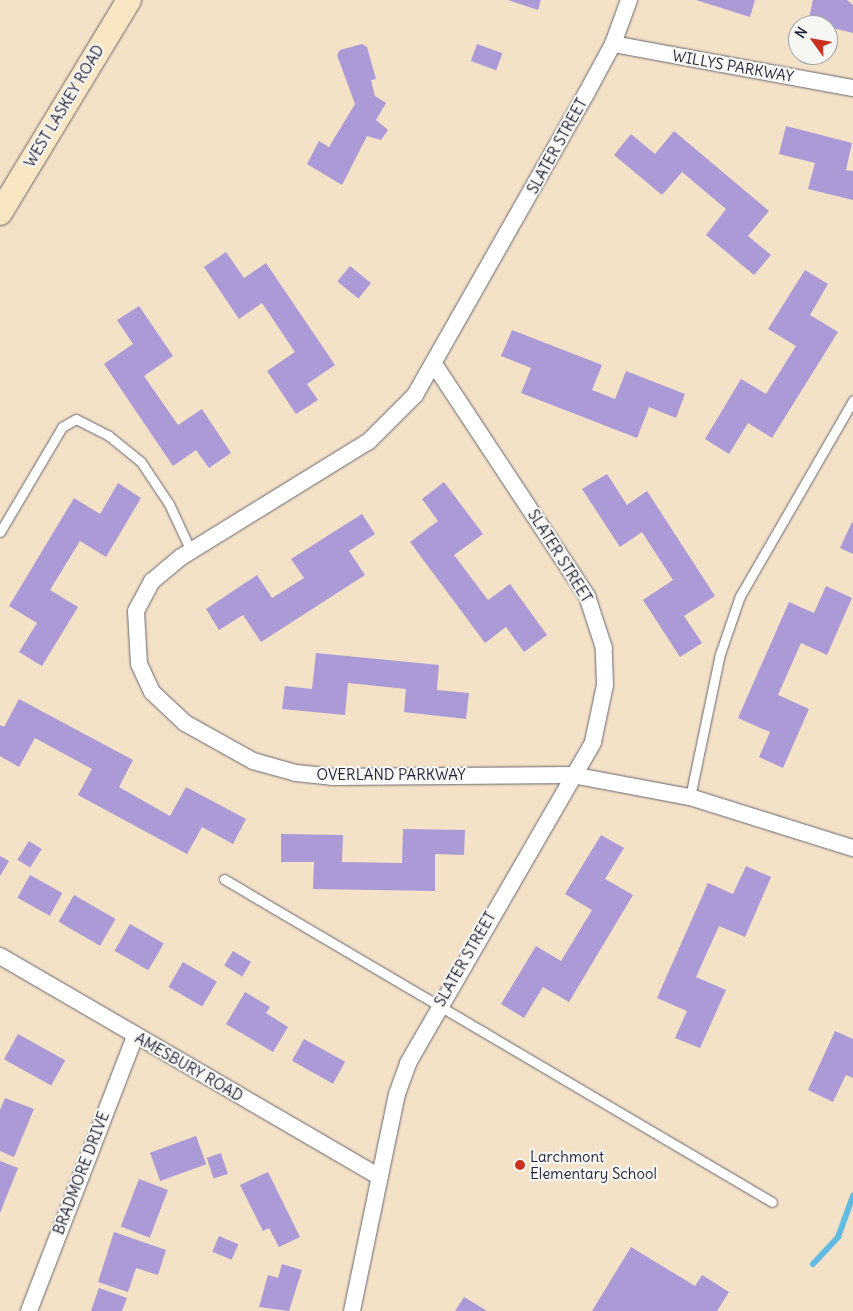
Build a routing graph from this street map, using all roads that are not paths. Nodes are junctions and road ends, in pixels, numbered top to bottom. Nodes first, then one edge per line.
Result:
1 (129, 0) edge
2 (629, 0) edge
3 (613, 44) junction
4 (853, 88) edge
5 (0, 213) edge
6 (434, 364) junction
7 (853, 400) edge
8 (0, 532) edge
9 (191, 551) junction
10 (572, 775) junction
11 (690, 797) junction
12 (853, 848) edge
13 (224, 879) dead end
14 (0, 956) edge
15 (440, 1003) junction
16 (135, 1036) junction
17 (379, 1176) junction
18 (772, 1202) dead end
19 (29, 1311) edge
20 (352, 1311) edge

1 - 5 main road, WEST LASKEY ROAD
2 - 3 street, SLATER STREET
3 - 4 street, WILLYS PARKWAY
3 - 6 street, SLATER STREET
6 - 9 street, OVERLAND PARKWAY
6 - 10 street, SLATER STREET
7 - 11 lane
8 - 9 lane
9 - 10 street, OVERLAND PARKWAY
10 - 11 street, OVERLAND PARKWAY
10 - 15 street, SLATER STREET
11 - 12 street, OVERLAND PARKWAY
13 - 15 lane
14 - 16 street, AMESBURY ROAD
15 - 17 street, SLATER STREET
15 - 18 lane
16 - 17 street, AMESBURY ROAD
16 - 19 street, BRADMORE DRIVE
17 - 20 street, SLATER STREET

